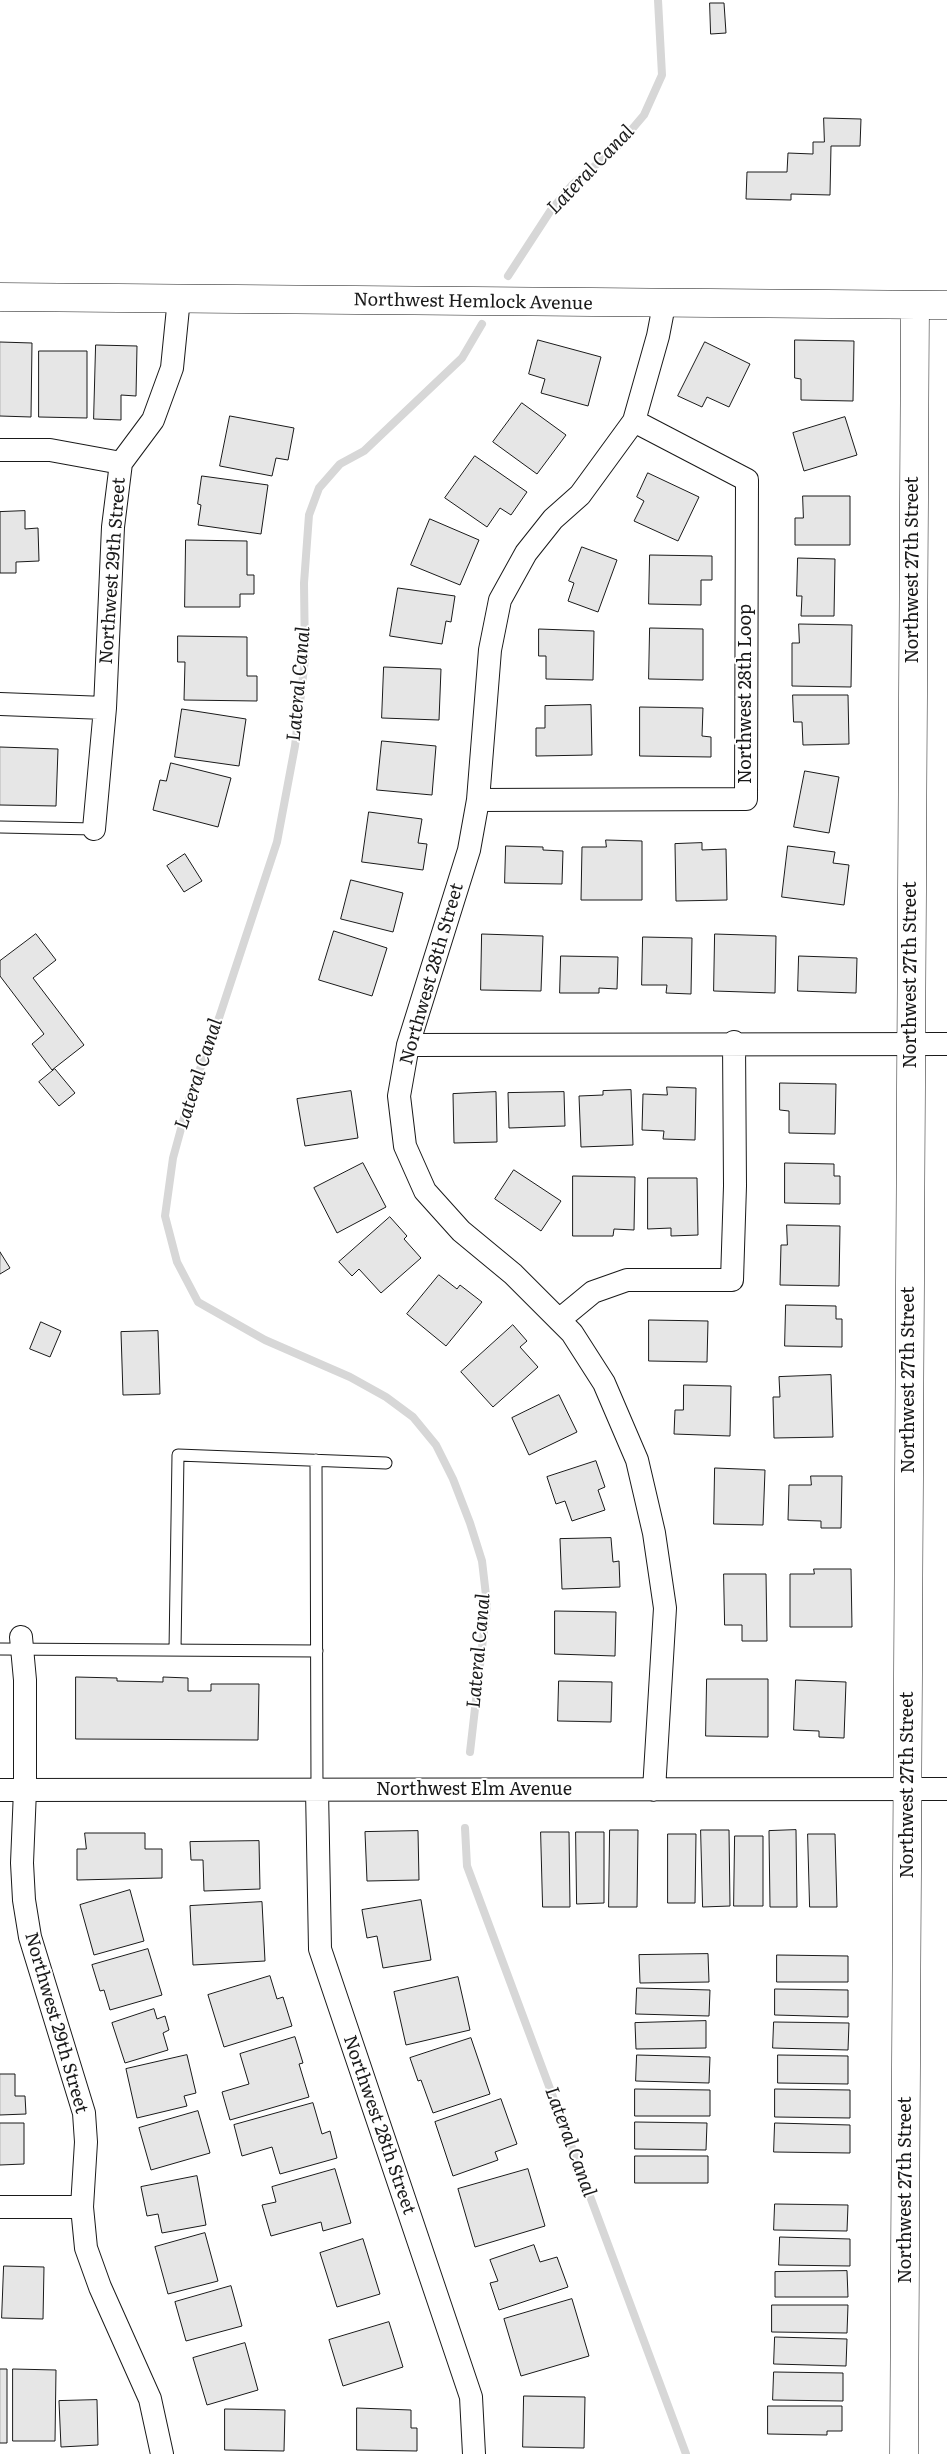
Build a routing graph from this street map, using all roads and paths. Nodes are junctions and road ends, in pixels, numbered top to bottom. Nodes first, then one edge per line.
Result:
1 (0, 297) edge
2 (179, 298) junction
3 (664, 304) junction
4 (915, 305) junction
5 (947, 305) edge
6 (634, 421) junction
7 (0, 450) edge
8 (121, 463) junction
9 (0, 704) edge
10 (105, 708) junction
11 (478, 800) junction
12 (0, 826) edge
13 (94, 829) joint
14 (734, 1042) junction
15 (911, 1044) junction
16 (947, 1044) edge
17 (408, 1045) junction
18 (559, 1320) junction
19 (316, 1460) junction
20 (386, 1463) dead end
21 (22, 1643) junction
22 (0, 1649) edge
23 (175, 1650) junction
24 (316, 1650) junction
25 (0, 1790) edge
26 (25, 1790) junction
27 (317, 1790) junction
28 (654, 1790) junction
29 (908, 1790) junction
30 (947, 1790) edge
31 (0, 2207) edge
32 (82, 2207) junction
33 (162, 2454) edge
34 (474, 2454) edge
35 (904, 2454) edge

1 - 2 street, Northwest Hemlock Avenue
2 - 3 street, Northwest Hemlock Avenue
2 - 8 street, Northwest 29th Street
3 - 4 street, Northwest Hemlock Avenue
3 - 6 street, Northwest 28th Street
4 - 5 street, Northwest Hemlock Avenue
4 - 15 street, Northwest 27th Street
6 - 11 street, Northwest 28th Street
6 - 11 street, Northwest 28th Loop
7 - 8 street
8 - 10 street, Northwest 29th Street
9 - 10 street
10 - 13 street, Northwest 29th Street
11 - 17 street, Northwest 28th Street
12 - 13 lane
14 - 15 street
14 - 17 street
14 - 18 street
15 - 16 street
15 - 29 street, Northwest 27th Street
17 - 18 street, Northwest 28th Street
18 - 28 street, Northwest 28th Street
19 - 20 lane
19 - 23 lane
19 - 24 lane
21 - 22 lane
21 - 23 lane
21 - 26 street, Northwest 29th Street
23 - 24 lane
24 - 27 lane
25 - 26 street, Northwest Elm Avenue
26 - 27 street, Northwest Elm Avenue
26 - 32 street, Northwest 29th Street
27 - 28 street, Northwest Elm Avenue
27 - 34 street, Northwest 28th Street
28 - 29 street, Northwest Elm Avenue
29 - 30 street, Northwest Elm Avenue
29 - 35 street, Northwest 27th Street
31 - 32 street
32 - 33 street, Northwest 29th Street

